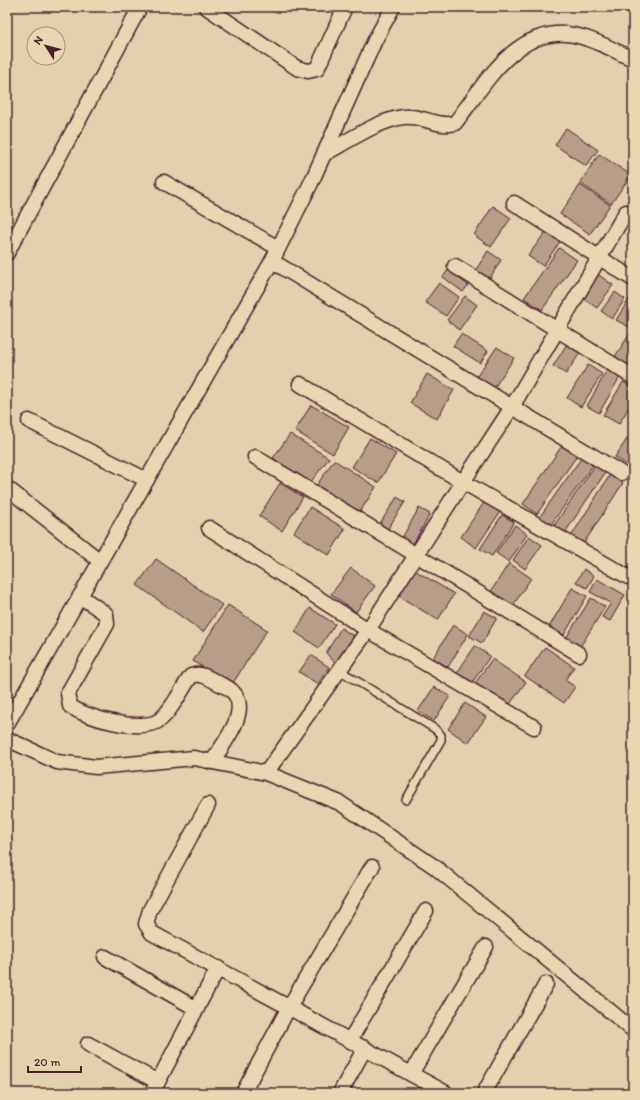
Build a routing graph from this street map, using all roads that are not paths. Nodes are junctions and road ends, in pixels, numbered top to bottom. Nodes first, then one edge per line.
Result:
1 (140, 7) edge
2 (206, 7) edge
3 (345, 7) edge
4 (393, 7) edge
5 (633, 59) edge
6 (324, 154) junction
7 (164, 182) dead end
8 (514, 203) dead end
9 (626, 212) dead end
10 (7, 253) edge
11 (275, 254) junction
12 (600, 258) junction
13 (455, 266) dead end
14 (633, 280) edge
15 (558, 329) junction
16 (633, 377) edge
17 (300, 384) dead end
18 (512, 406) junction
19 (29, 421) dead end
20 (255, 457) dead end
21 (621, 473) dead end
22 (146, 480) junction
23 (463, 482) junction
24 (7, 488) edge
25 (209, 528) dead end
26 (416, 555) junction
27 (100, 561) junction
28 (628, 577) dead end
29 (80, 596) junction
30 (368, 630) junction
31 (580, 654) dead end
32 (339, 670) junction
33 (7, 724) edge
34 (534, 727) dead end
35 (7, 739) edge
36 (212, 762) junction
37 (266, 773) junction
38 (406, 800) dead end
39 (208, 805) dead end
40 (372, 867) dead end
41 (426, 911) dead end
42 (486, 947) dead end
43 (105, 957) dead end
44 (218, 968) junction
45 (546, 984) dead end
46 (289, 1006) junction
47 (197, 1009) junction
48 (633, 1030) edge
49 (350, 1040) junction
50 (88, 1044) dead end
51 (365, 1048) junction
52 (411, 1074) junction
53 (155, 1087) edge
54 (243, 1093) edge
55 (340, 1093) edge
56 (446, 1093) edge
57 (484, 1093) edge

1 - 10 street
2 - 3 street
4 - 6 street
5 - 6 street
6 - 11 street
7 - 11 street
8 - 12 street
9 - 12 street
11 - 18 street
11 - 22 street
12 - 14 street
12 - 15 street
13 - 15 street
15 - 16 street
15 - 18 street
17 - 23 street
18 - 21 street
18 - 23 street
19 - 22 street
20 - 26 street
22 - 27 street
23 - 26 street
23 - 28 street
24 - 27 street
25 - 30 street
26 - 30 street
26 - 31 street
27 - 29 street
29 - 33 street
29 - 36 street
30 - 32 street
30 - 34 street
32 - 37 street
32 - 38 lane
35 - 36 street
36 - 37 street
37 - 48 street
39 - 44 street
40 - 46 street
41 - 49 street
42 - 52 street
43 - 47 street
44 - 46 street
44 - 47 street
45 - 57 street
46 - 49 street
46 - 54 street
47 - 53 street
49 - 51 street
50 - 53 street
51 - 52 street
51 - 55 street
52 - 56 street

